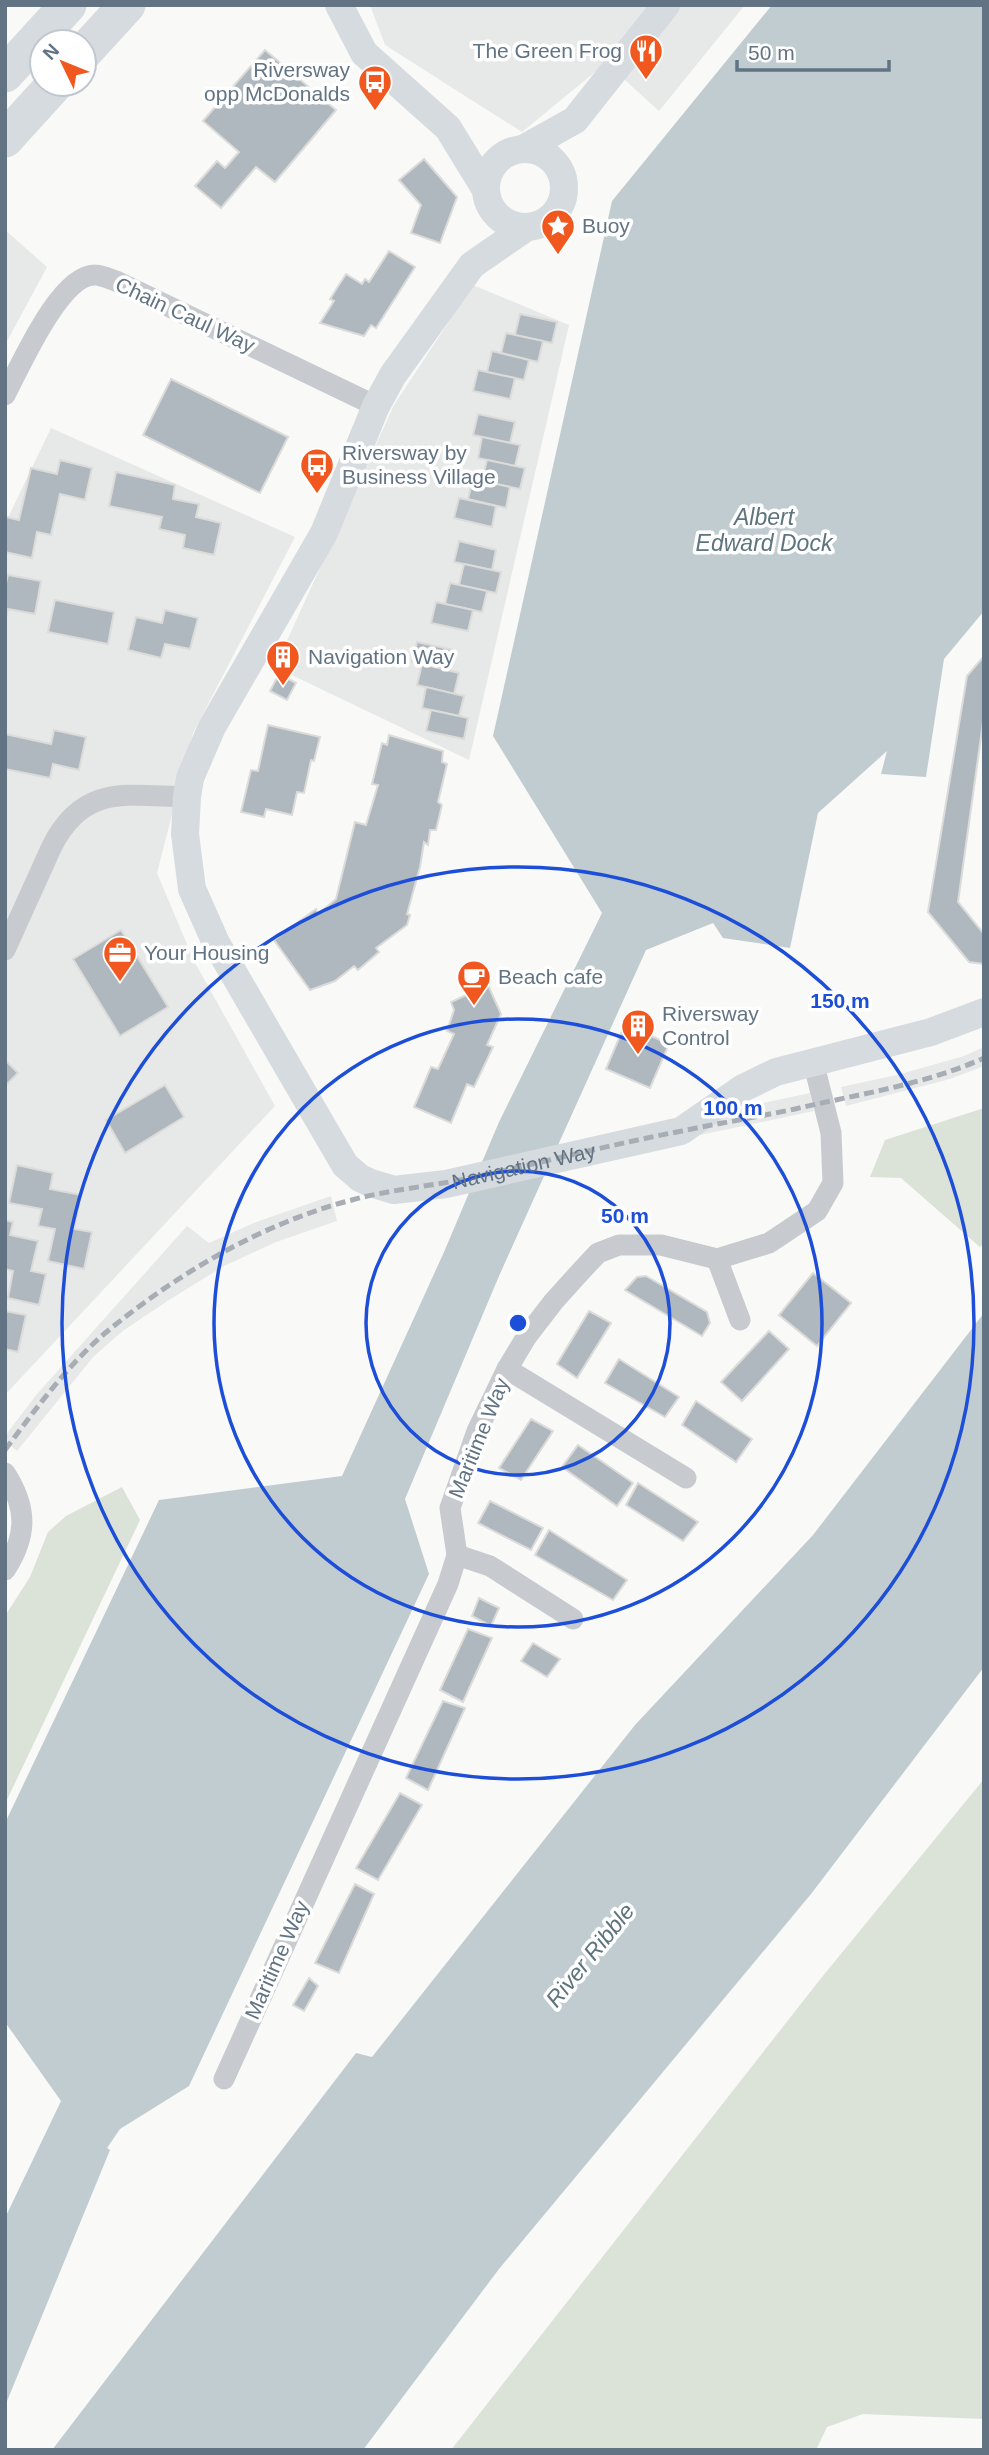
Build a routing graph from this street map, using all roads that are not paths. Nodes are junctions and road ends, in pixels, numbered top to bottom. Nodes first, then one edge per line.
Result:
1 (127, 5) edge
2 (666, 5) edge
3 (66, 11) edge
4 (340, 11) edge
5 (98, 37) edge
6 (5, 74) edge
7 (42, 98) edge
8 (575, 120) junction
9 (448, 128) junction
10 (5, 139) edge
11 (518, 150) junction
12 (563, 178) junction
13 (488, 197) junction
14 (527, 227) junction
15 (472, 265) junction
16 (5, 396) edge
17 (376, 406) junction
18 (187, 797) junction
19 (5, 950) edge
20 (984, 1012) edge
21 (813, 1061) junction
22 (716, 1259) junction
23 (740, 1320) dead end
24 (507, 1369) junction
25 (5, 1473) edge
26 (686, 1478) dead end
27 (457, 1555) junction
28 (5, 1570) edge
29 (573, 1619) dead end
30 (224, 2079) dead end

1 - 5 highway
2 - 8 street
3 - 6 highway
4 - 9 street
7 - 10 highway
8 - 11 street
8 - 12 street
9 - 11 street
9 - 13 street
11 - 12 street
11 - 13 street
12 - 14 street
13 - 14 street
13 - 15 street, Navigation Way
14 - 15 street, Navigation Way
15 - 17 street, Navigation Way
16 - 17 street, Chain Caul Way
17 - 18 street, Navigation Way
18 - 19 street
18 - 21 street, Navigation Way
20 - 21 street, Navigation Way
21 - 22 street
22 - 23 street
22 - 24 street, Maritime Way
24 - 26 street
24 - 27 street, Maritime Way
25 - 28 street
27 - 29 street
27 - 30 street, Maritime Way

